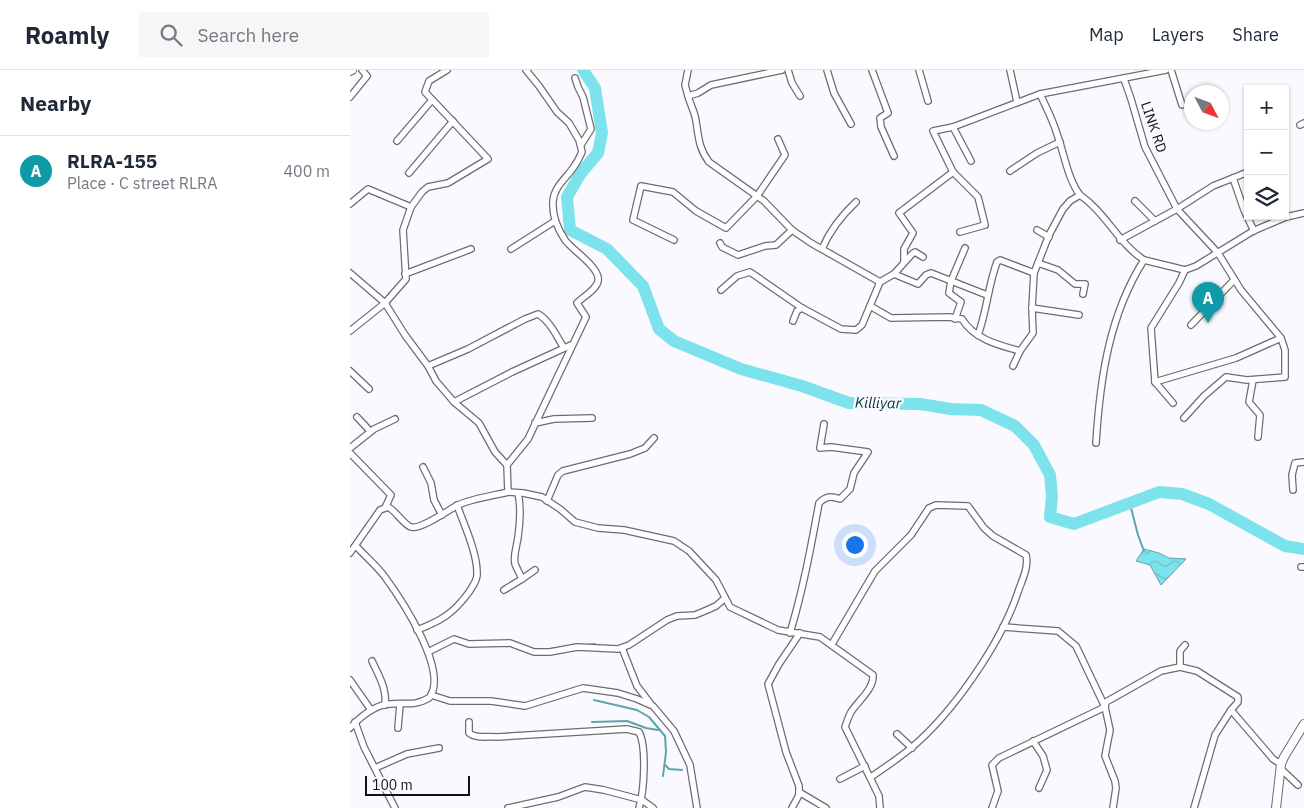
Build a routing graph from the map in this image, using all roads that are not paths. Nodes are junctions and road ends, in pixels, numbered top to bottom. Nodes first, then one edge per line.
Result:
1 (362, 70) edge
2 (447, 70) edge
3 (526, 70) edge
4 (688, 70) edge
5 (782, 70) edge
6 (788, 70) edge
7 (827, 70) edge
8 (872, 70) edge
9 (919, 70) edge
10 (1010, 70) edge
11 (1166, 70) edge
12 (1172, 70) edge
13 (575, 78) dead end
14 (1124, 79) junction
15 (1040, 94) junction
16 (688, 96) junction
17 (800, 96) dead end
18 (350, 97) edge
19 (432, 100) junction
20 (928, 101) dead end
21 (1017, 102) junction
22 (1182, 105) dead end
23 (453, 121) junction
24 (851, 124) dead end
25 (954, 128) junction
26 (778, 140) dead end
27 (397, 141) dead end
28 (1060, 142) junction
29 (581, 146) junction
30 (894, 156) dead end
31 (971, 161) dead end
32 (1010, 171) dead end
33 (952, 172) junction
34 (410, 173) dead end
35 (1244, 174) edge
36 (1233, 178) junction
37 (757, 196) junction
38 (1080, 196) junction
39 (1135, 201) dead end
40 (856, 202) dead end
41 (350, 204) edge
42 (411, 207) junction
43 (1177, 209) junction
44 (1304, 213) edge
45 (555, 220) junction
46 (1155, 221) junction
47 (792, 230) junction
48 (1037, 230) dead end
49 (1254, 231) junction
50 (960, 232) dead end
51 (1049, 237) junction
52 (674, 240) dead end
53 (1120, 240) junction
54 (720, 243) dead end
55 (822, 248) junction
56 (965, 248) dead end
57 (471, 249) dead end
58 (511, 249) dead end
59 (1218, 253) junction
60 (923, 257) dead end
61 (1144, 260) junction
62 (904, 262) junction
63 (1038, 263) junction
64 (1185, 270) junction
65 (350, 273) edge
66 (405, 274) junction
67 (894, 274) junction
68 (1034, 274) junction
69 (1234, 280) junction
70 (951, 281) junction
71 (880, 282) junction
72 (721, 290) dead end
73 (1083, 294) dead end
74 (987, 295) junction
75 (385, 303) junction
76 (870, 306) junction
77 (802, 308) junction
78 (1032, 308) junction
79 (1079, 315) dead end
80 (955, 318) junction
81 (793, 321) dead end
82 (1191, 325) dead end
83 (350, 331) edge
84 (978, 335) junction
85 (1281, 338) junction
86 (571, 345) junction
87 (564, 348) junction
88 (1020, 351) junction
89 (428, 366) junction
90 (1013, 366) dead end
91 (350, 372) edge
92 (1253, 380) junction
93 (1155, 382) junction
94 (369, 389) dead end
95 (454, 402) junction
96 (1172, 403) dead end
97 (357, 417) dead end
98 (592, 418) dead end
99 (1184, 418) dead end
100 (396, 419) dead end
101 (535, 423) junction
102 (824, 424) dead end
103 (370, 431) junction
104 (1258, 437) dead end
105 (654, 438) dead end
106 (1096, 442) dead end
107 (350, 448) edge
108 (350, 453) edge
109 (1304, 462) edge
110 (507, 465) junction
111 (423, 467) dead end
112 (1293, 490) dead end
113 (508, 492) junction
114 (518, 493) junction
115 (547, 501) junction
116 (457, 505) junction
117 (385, 508) junction
118 (442, 515) junction
119 (356, 546) junction
120 (350, 553) edge
121 (535, 570) dead end
122 (522, 579) junction
123 (504, 590) dead end
124 (724, 598) junction
125 (1003, 627) junction
126 (418, 630) junction
127 (790, 633) junction
128 (800, 633) junction
129 (832, 644) junction
130 (1185, 646) dead end
131 (622, 648) junction
132 (428, 652) junction
133 (372, 661) dead end
134 (1180, 666) junction
135 (350, 680) edge
136 (431, 695) junction
137 (400, 704) junction
138 (385, 705) junction
139 (653, 706) junction
140 (1105, 707) junction
141 (371, 710) junction
142 (1231, 710) junction
143 (355, 722) junction
144 (469, 722) dead end
145 (1304, 724) edge
146 (350, 728) edge
147 (398, 728) dead end
148 (897, 734) dead end
149 (1301, 734) edge
150 (1033, 742) junction
151 (439, 748) dead end
152 (912, 748) junction
153 (866, 766) junction
154 (1281, 767) junction
155 (375, 768) junction
156 (871, 777) junction
157 (840, 779) dead end
158 (1298, 785) dead end
159 (1038, 788) dead end
160 (800, 792) junction
161 (541, 800) junction
162 (642, 800) junction
163 (394, 808) edge
164 (508, 808) edge
165 (543, 808) edge
166 (639, 808) edge
167 (653, 808) edge
168 (697, 808) edge
169 (792, 808) edge
170 (826, 808) edge
171 (880, 808) edge
172 (992, 808) edge
173 (1114, 808) edge
174 (1194, 808) edge
175 (1276, 808) edge

1 - 18 street
2 - 19 street
3 - 29 street
4 - 16 street
5 - 16 street
6 - 17 street
7 - 24 street
8 - 30 street
9 - 20 street
10 - 21 street
11 - 14 street
12 - 22 street
13 - 29 street
14 - 15 street
14 - 43 street, LINK RD
15 - 21 street
15 - 28 street
16 - 37 street
19 - 23 street
19 - 27 street
21 - 25 street
23 - 34 street
23 - 42 street
25 - 31 street
25 - 33 street
26 - 37 street
28 - 32 street
28 - 38 street
29 - 45 street
33 - 50 street
33 - 62 street
35 - 36 street
36 - 43 street
36 - 49 street
37 - 47 street
37 - 52 street
38 - 51 street
38 - 53 street
39 - 46 street
40 - 55 street
41 - 42 street
42 - 66 street
43 - 46 street
43 - 59 street, LINK RD
44 - 49 street
45 - 58 street
45 - 86 street
46 - 53 street
47 - 54 street
47 - 55 street
48 - 51 street
49 - 59 street
51 - 63 street
53 - 61 street
55 - 71 street
56 - 70 street
57 - 66 street
59 - 64 street
59 - 69 street, LINK RD
60 - 62 street
61 - 64 street
61 - 106 street
62 - 67 street
63 - 68 street
63 - 73 street
64 - 93 street
65 - 75 street
66 - 75 street
67 - 70 street
67 - 71 street
68 - 74 street
68 - 78 street
69 - 82 street
69 - 85 street, LINK RD
70 - 74 street
70 - 80 street
71 - 76 street
72 - 77 street
74 - 84 street
75 - 83 street
75 - 89 street
76 - 77 street
76 - 80 street
77 - 81 street
78 - 79 street
78 - 88 street
80 - 84 street
84 - 88 street
85 - 92 street
85 - 93 street
86 - 87 street
86 - 101 street
87 - 89 street
87 - 95 street
88 - 90 street
89 - 95 street
91 - 94 street
92 - 99 street
92 - 104 street
93 - 96 street
95 - 110 street
97 - 103 street
98 - 101 street
100 - 103 street
101 - 110 street
102 - 127 street
103 - 107 street
105 - 115 street
108 - 117 street
109 - 112 street
110 - 113 street
111 - 118 street
113 - 114 street
113 - 116 street
114 - 115 street
114 - 122 street
115 - 124 street
116 - 118 street
116 - 126 street
117 - 118 street
117 - 119 street
119 - 120 street
119 - 126 street
121 - 122 street
122 - 123 street
124 - 127 street
124 - 131 street
125 - 129 street
125 - 140 street
125 - 152 street
126 - 132 street
127 - 128 street
128 - 129 street
128 - 160 street
129 - 153 street
130 - 134 street
131 - 132 street
131 - 139 street
132 - 136 street
133 - 138 street
134 - 140 street
134 - 142 street
135 - 141 street
136 - 137 street
136 - 139 street
137 - 138 street
137 - 147 street
138 - 141 street
139 - 168 street
140 - 150 street
140 - 173 street
141 - 143 street
142 - 154 street
142 - 174 street
143 - 146 street
143 - 155 street
144 - 162 street
145 - 149 street
148 - 152 street
149 - 154 street
150 - 159 street
150 - 172 street
151 - 155 street
152 - 156 street
153 - 156 street
153 - 157 street
154 - 158 street
154 - 175 street
155 - 163 street
156 - 171 street
160 - 169 street
160 - 170 street
161 - 162 street
161 - 164 street
161 - 165 street
162 - 166 street
162 - 167 street

